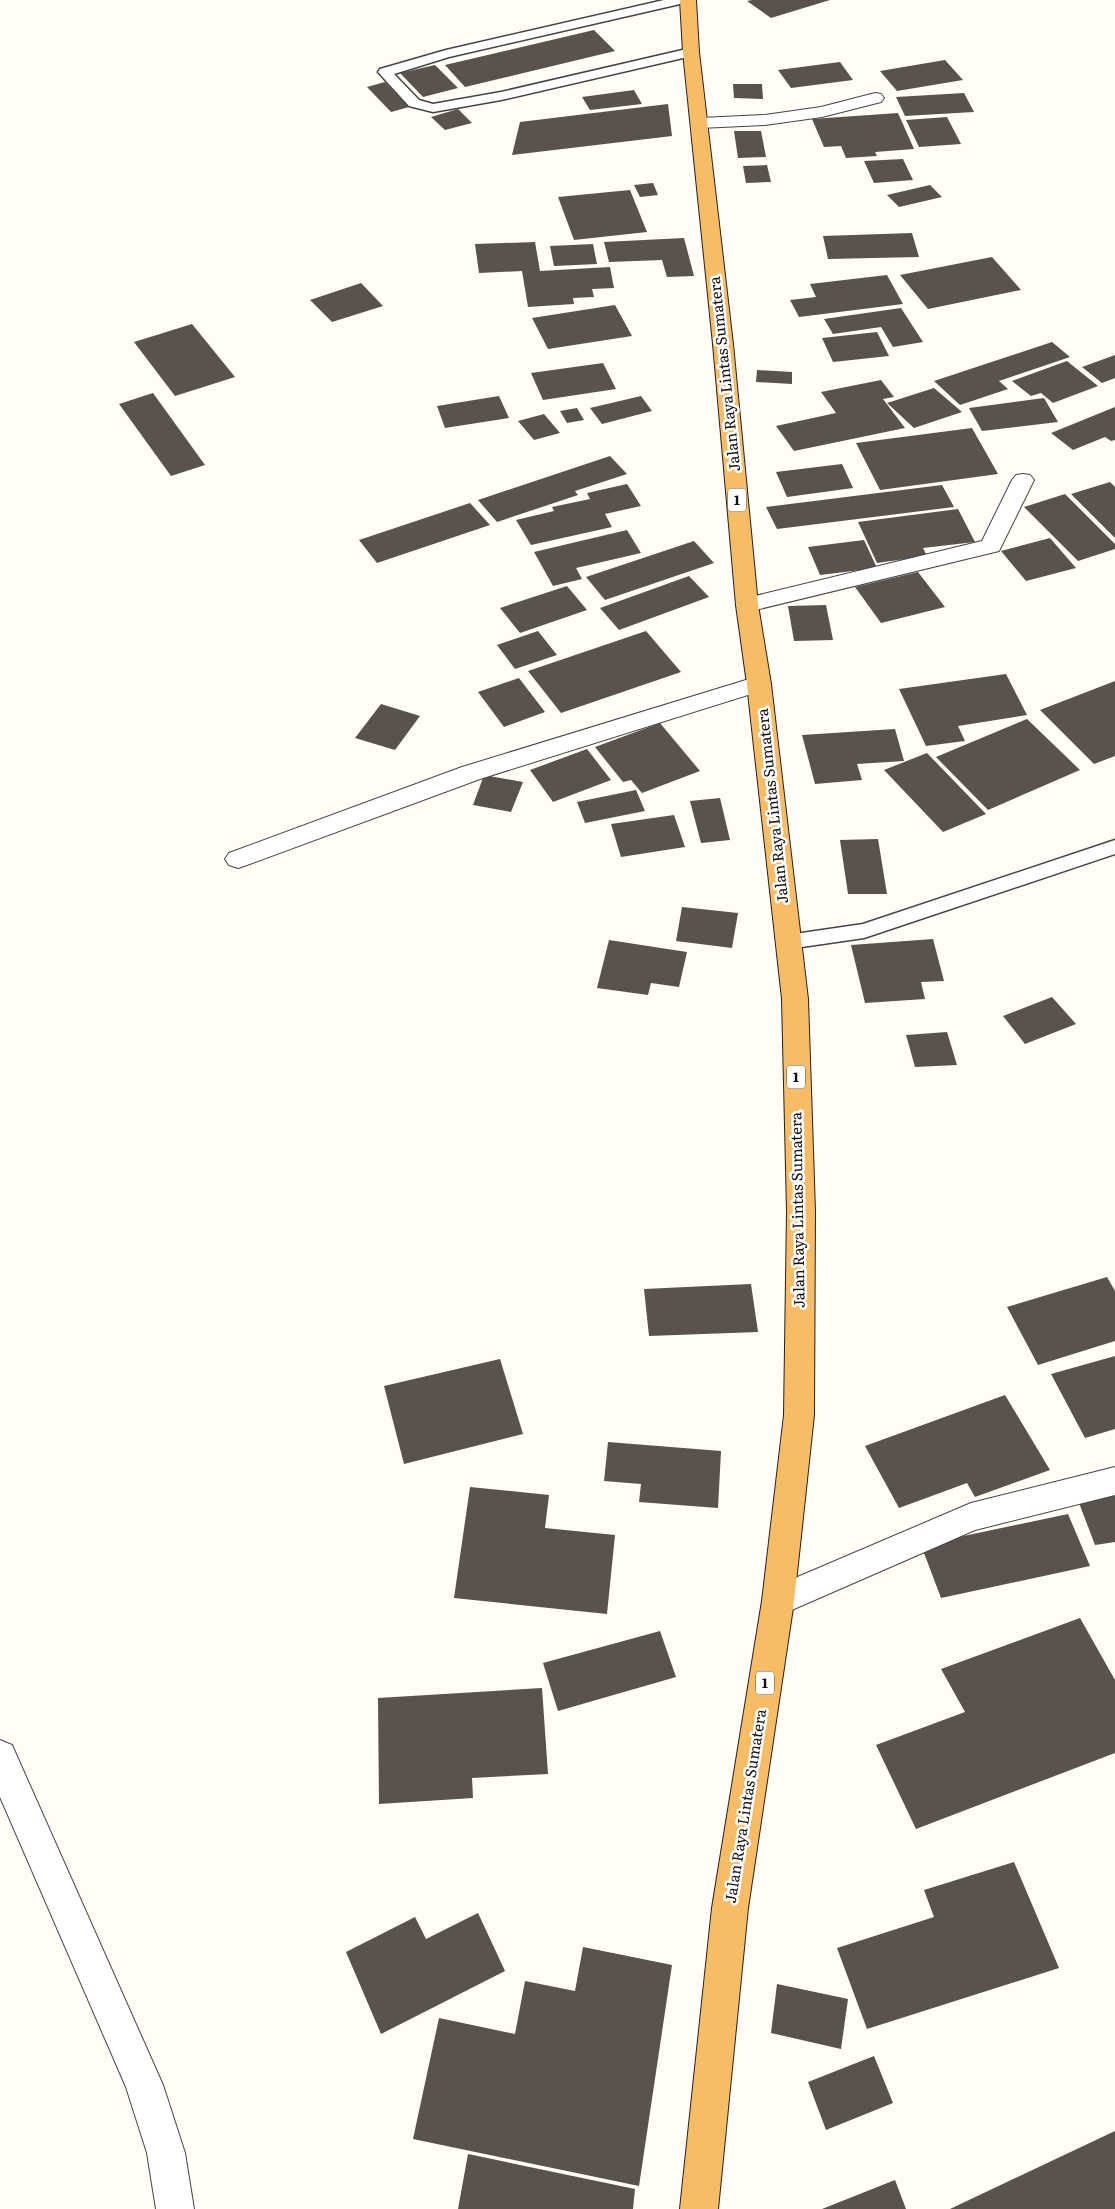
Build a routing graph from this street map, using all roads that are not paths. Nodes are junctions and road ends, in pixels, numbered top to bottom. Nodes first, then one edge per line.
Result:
1 (680, 0) edge
2 (688, 0) edge
3 (691, 52) junction
4 (875, 98) dead end
5 (700, 123) junction
6 (1023, 480) dead end
7 (747, 605) junction
8 (759, 684) junction
9 (1115, 848) edge
10 (238, 859) dead end
11 (788, 942) junction
12 (1115, 1481) edge
13 (778, 1601) junction
14 (0, 1757) edge
15 (175, 2209) edge
16 (699, 2209) edge

1 - 3 lane
2 - 3 highway, Jalan Raya Lintas Sumatera / 1
3 - 5 highway, Jalan Raya Lintas Sumatera / 1
4 - 5 street
5 - 7 highway, Jalan Raya Lintas Sumatera / 1
6 - 7 street
7 - 8 highway, Jalan Raya Lintas Sumatera / 1
8 - 10 street
8 - 11 highway, Jalan Raya Lintas Sumatera / 1
9 - 11 lane
11 - 13 highway, Jalan Raya Lintas Sumatera / 1
12 - 13 street
13 - 16 highway, Jalan Raya Lintas Sumatera / 1
14 - 15 street

